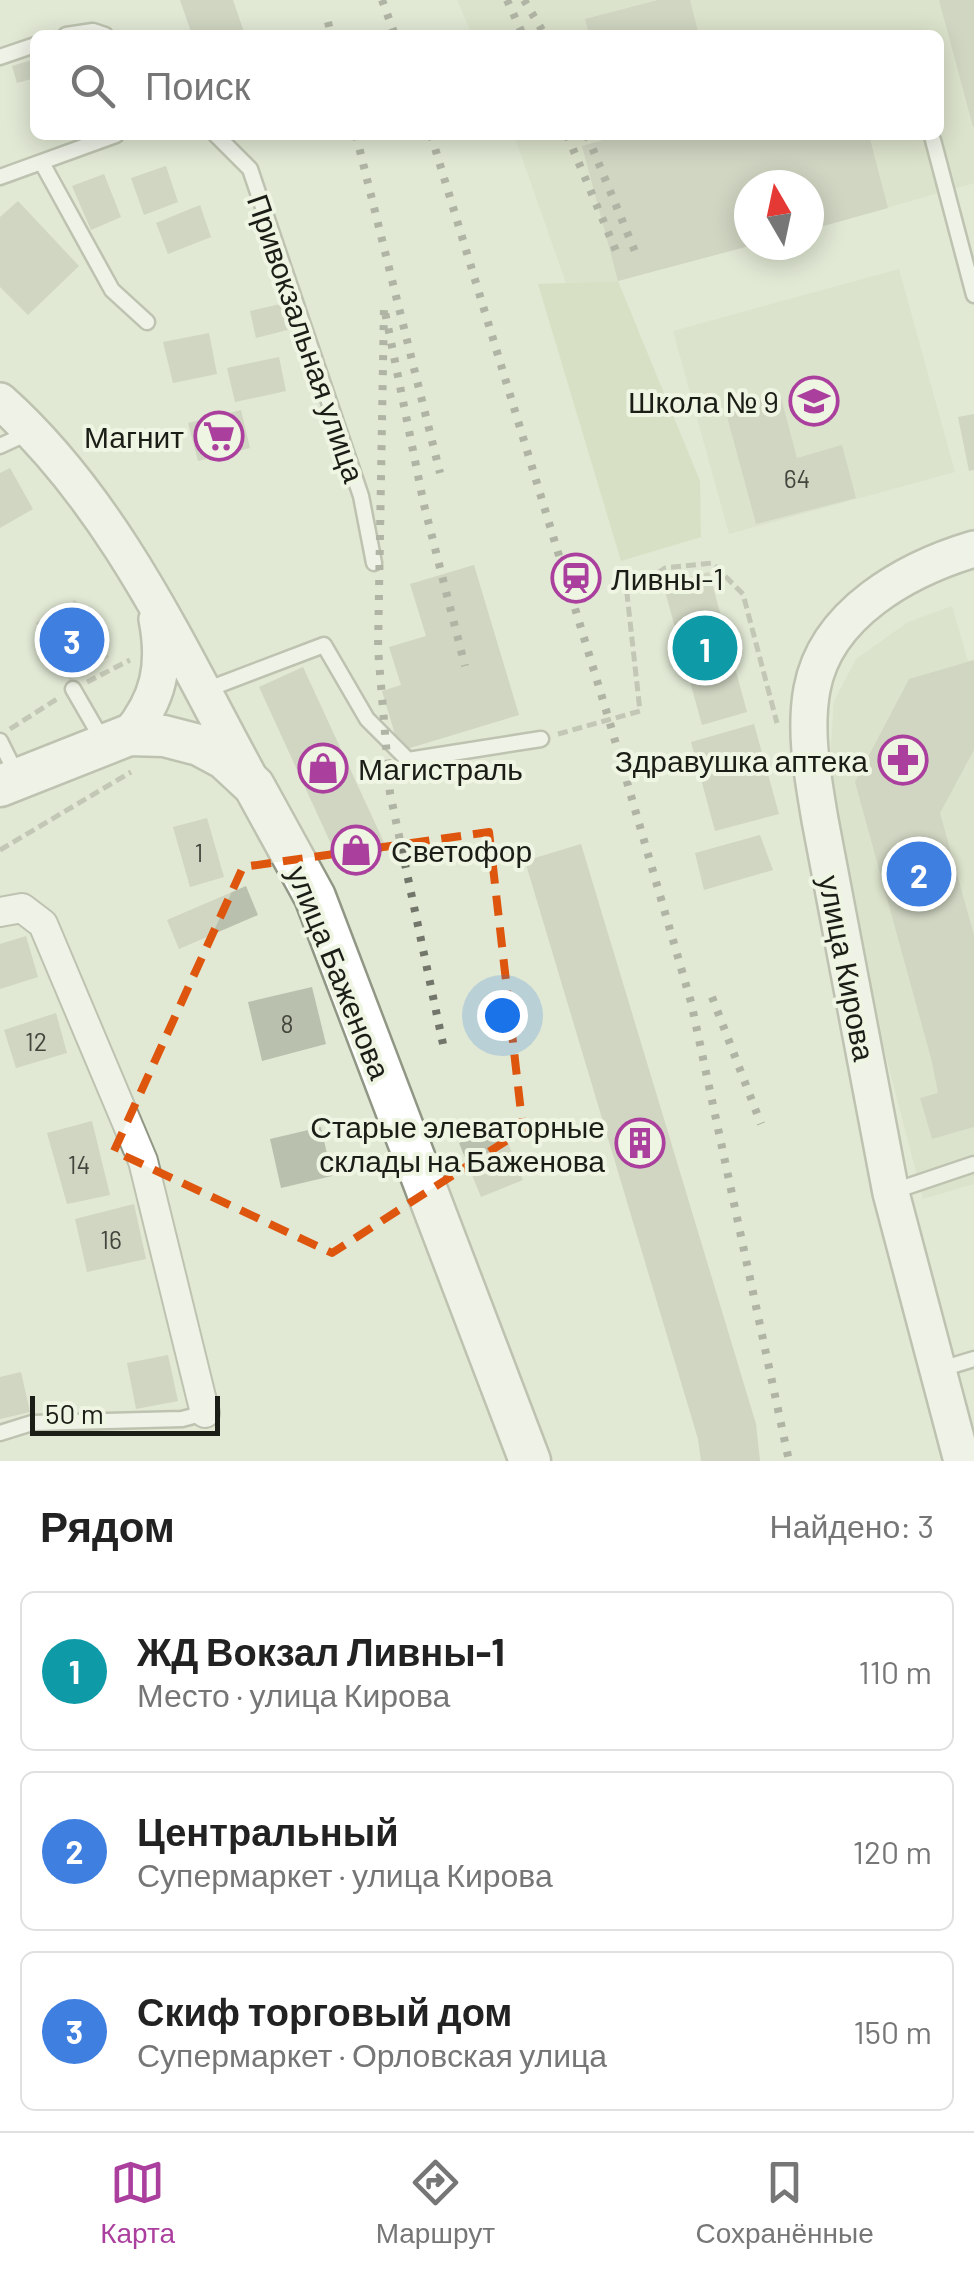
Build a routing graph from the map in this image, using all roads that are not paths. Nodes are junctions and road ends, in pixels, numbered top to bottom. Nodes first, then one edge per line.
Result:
1 (30, 47) edge
2 (0, 56) edge
3 (103, 140) edge
4 (221, 140) edge
5 (932, 140) dead end
6 (42, 163) junction
7 (0, 177) edge
8 (974, 295) edge
9 (147, 322) dead end
10 (0, 401) edge
11 (33, 431) junction
12 (0, 446) edge
13 (974, 549) edge
14 (374, 563) dead end
15 (153, 599) junction
16 (73, 690) road end
17 (202, 691) junction
18 (0, 739) edge
19 (541, 739) road end
20 (117, 740) junction
21 (9, 782) edge
22 (254, 786) junction
23 (0, 912) edge
24 (974, 1164) edge
25 (891, 1192) junction
26 (974, 1359) edge
27 (937, 1370) junction
28 (205, 1413) joint
29 (0, 1433) edge
30 (530, 1461) edge
31 (962, 1461) edge

1 - 2 lane
3 - 6 lane
4 - 14 lane, Привокзальная улица
5 - 8 lane
6 - 7 lane
6 - 9 lane
10 - 11 street
11 - 12 lane
11 - 15 street
13 - 25 street, улица Кирова
15 - 17 street
15 - 20 street
16 - 20 lane
17 - 19 lane
17 - 22 street
18 - 21 lane
20 - 21 main road
20 - 22 main road, улица Баженова
22 - 30 main road, улица Баженова
23 - 28 street
24 - 25 lane
25 - 27 street, улица Кирова
26 - 27 lane
27 - 31 street, улица Кирова
28 - 29 lane

